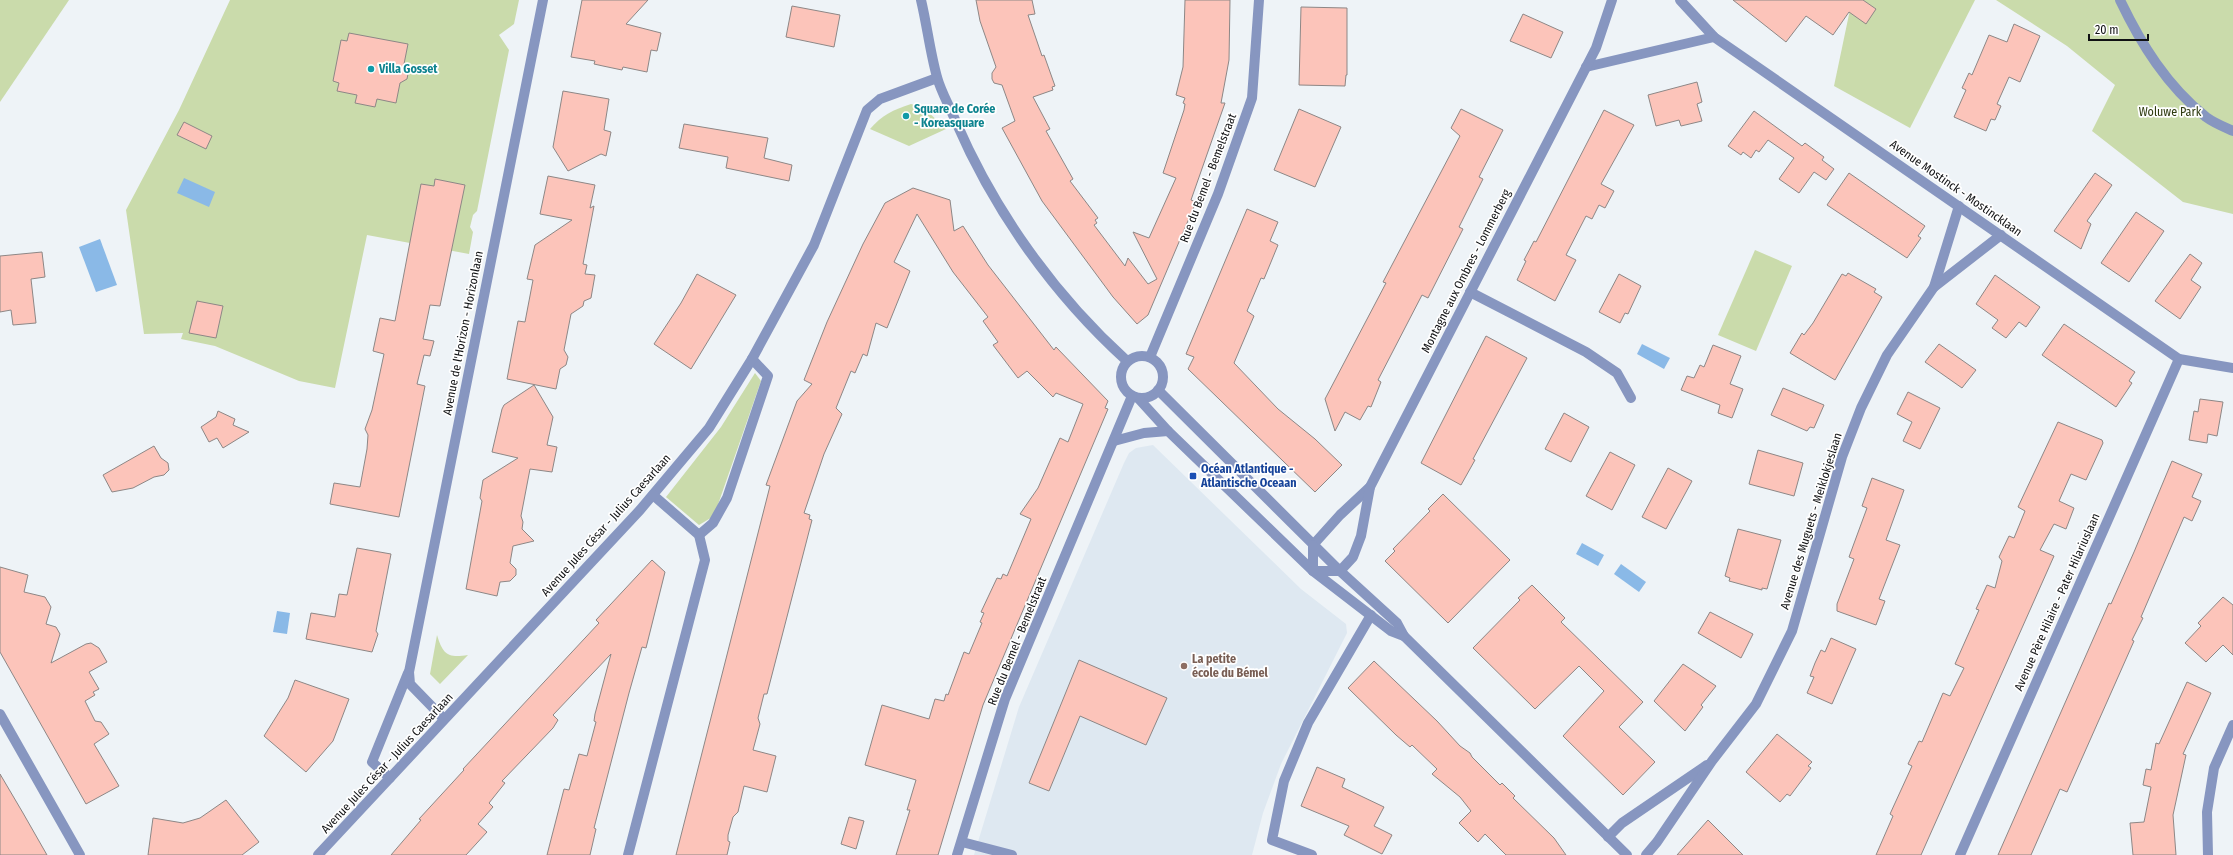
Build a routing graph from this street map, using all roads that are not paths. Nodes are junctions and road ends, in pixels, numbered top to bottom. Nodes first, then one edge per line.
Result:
1 (543, 0) edge
2 (922, 0) edge
3 (1259, 0) edge
4 (1612, 0) edge
5 (1680, 0) edge
6 (2120, 0) edge
7 (1714, 37) junction
8 (1586, 67) junction
9 (937, 78) junction
10 (2233, 131) edge
11 (1959, 206) junction
12 (2001, 235) junction
13 (1934, 287) junction
14 (1470, 292) junction
15 (1150, 357) junction
16 (752, 359) junction
17 (2179, 360) junction
18 (1127, 361) junction
19 (2233, 368) edge
20 (1158, 390) junction
21 (1135, 397) junction
22 (1631, 398) dead end
23 (1168, 430) junction
24 (1114, 441) junction
25 (1370, 487) junction
26 (653, 495) junction
27 (699, 535) junction
28 (1313, 545) junction
29 (1313, 571) junction
30 (1340, 571) junction
31 (1371, 615) junction
32 (1404, 636) junction
33 (409, 672) junction
34 (0, 714) edge
35 (444, 719) junction
36 (2233, 725) edge
37 (1712, 761) junction
38 (390, 778) junction
39 (1608, 837) junction
40 (962, 842) junction
41 (80, 855) edge
42 (318, 855) edge
43 (628, 855) edge
44 (957, 855) edge
45 (1012, 855) edge
46 (1312, 855) edge
47 (1627, 855) edge
48 (1646, 855) edge
49 (1960, 855) edge
50 (2208, 855) edge

1 - 33 street, Avenue de l'Horizon - Horizonlaan
2 - 9 street
3 - 15 street, Rue du Bemel - Bemelstraat
4 - 8 street, Montagne aux Ombres - Lommerberg
5 - 7 street, Avenue Mostinck - Mostincklaan
6 - 10 street
7 - 8 street
7 - 11 street, Avenue Mostinck - Mostincklaan
8 - 14 street, Montagne aux Ombres - Lommerberg
9 - 16 street, Avenue Jules César - Julius Caesarlaan
9 - 18 street
11 - 12 street, Avenue Mostinck - Mostincklaan
11 - 13 street, Avenue des Muguets - Meiklokjeslaan
12 - 13 street, Avenue des Muguets - Meiklokjeslaan
12 - 17 street, Avenue Mostinck - Mostincklaan
13 - 37 street, Avenue des Muguets - Meiklokjeslaan
14 - 22 street
14 - 25 street, Montagne aux Ombres - Lommerberg
15 - 18 street
15 - 20 street
16 - 26 street, Avenue Jules César - Julius Caesarlaan
16 - 27 street
17 - 19 street, Avenue Mostinck - Mostincklaan
17 - 49 street, Avenue Père Hilaire - Pater Hilariuslaan
18 - 21 street
20 - 21 street
20 - 28 street
21 - 23 street
21 - 24 street, Rue du Bemel - Bemelstraat
23 - 24 street
23 - 29 street
24 - 40 street, Rue du Bemel - Bemelstraat
25 - 28 street, Montagne aux Ombres - Lommerberg
25 - 30 street, Montagne aux Ombres - Lommerberg
26 - 27 street
26 - 35 street, Avenue Jules César - Julius Caesarlaan
27 - 43 street
28 - 29 street
28 - 30 street
29 - 30 street
29 - 31 street
30 - 32 street
31 - 32 street
31 - 46 street
32 - 39 street
33 - 35 street
33 - 38 street, Avenue de l'Horizon - Horizonlaan
34 - 41 street
35 - 38 street, Avenue Jules César - Julius Caesarlaan
36 - 50 street
37 - 39 street, Avenue des Muguets - Meiklokjeslaan
37 - 48 street, Avenue des Muguets - Meiklokjeslaan
38 - 42 street, Avenue Jules César - Julius Caesarlaan
39 - 47 street
40 - 44 street, Rue du Bemel - Bemelstraat
40 - 45 street

